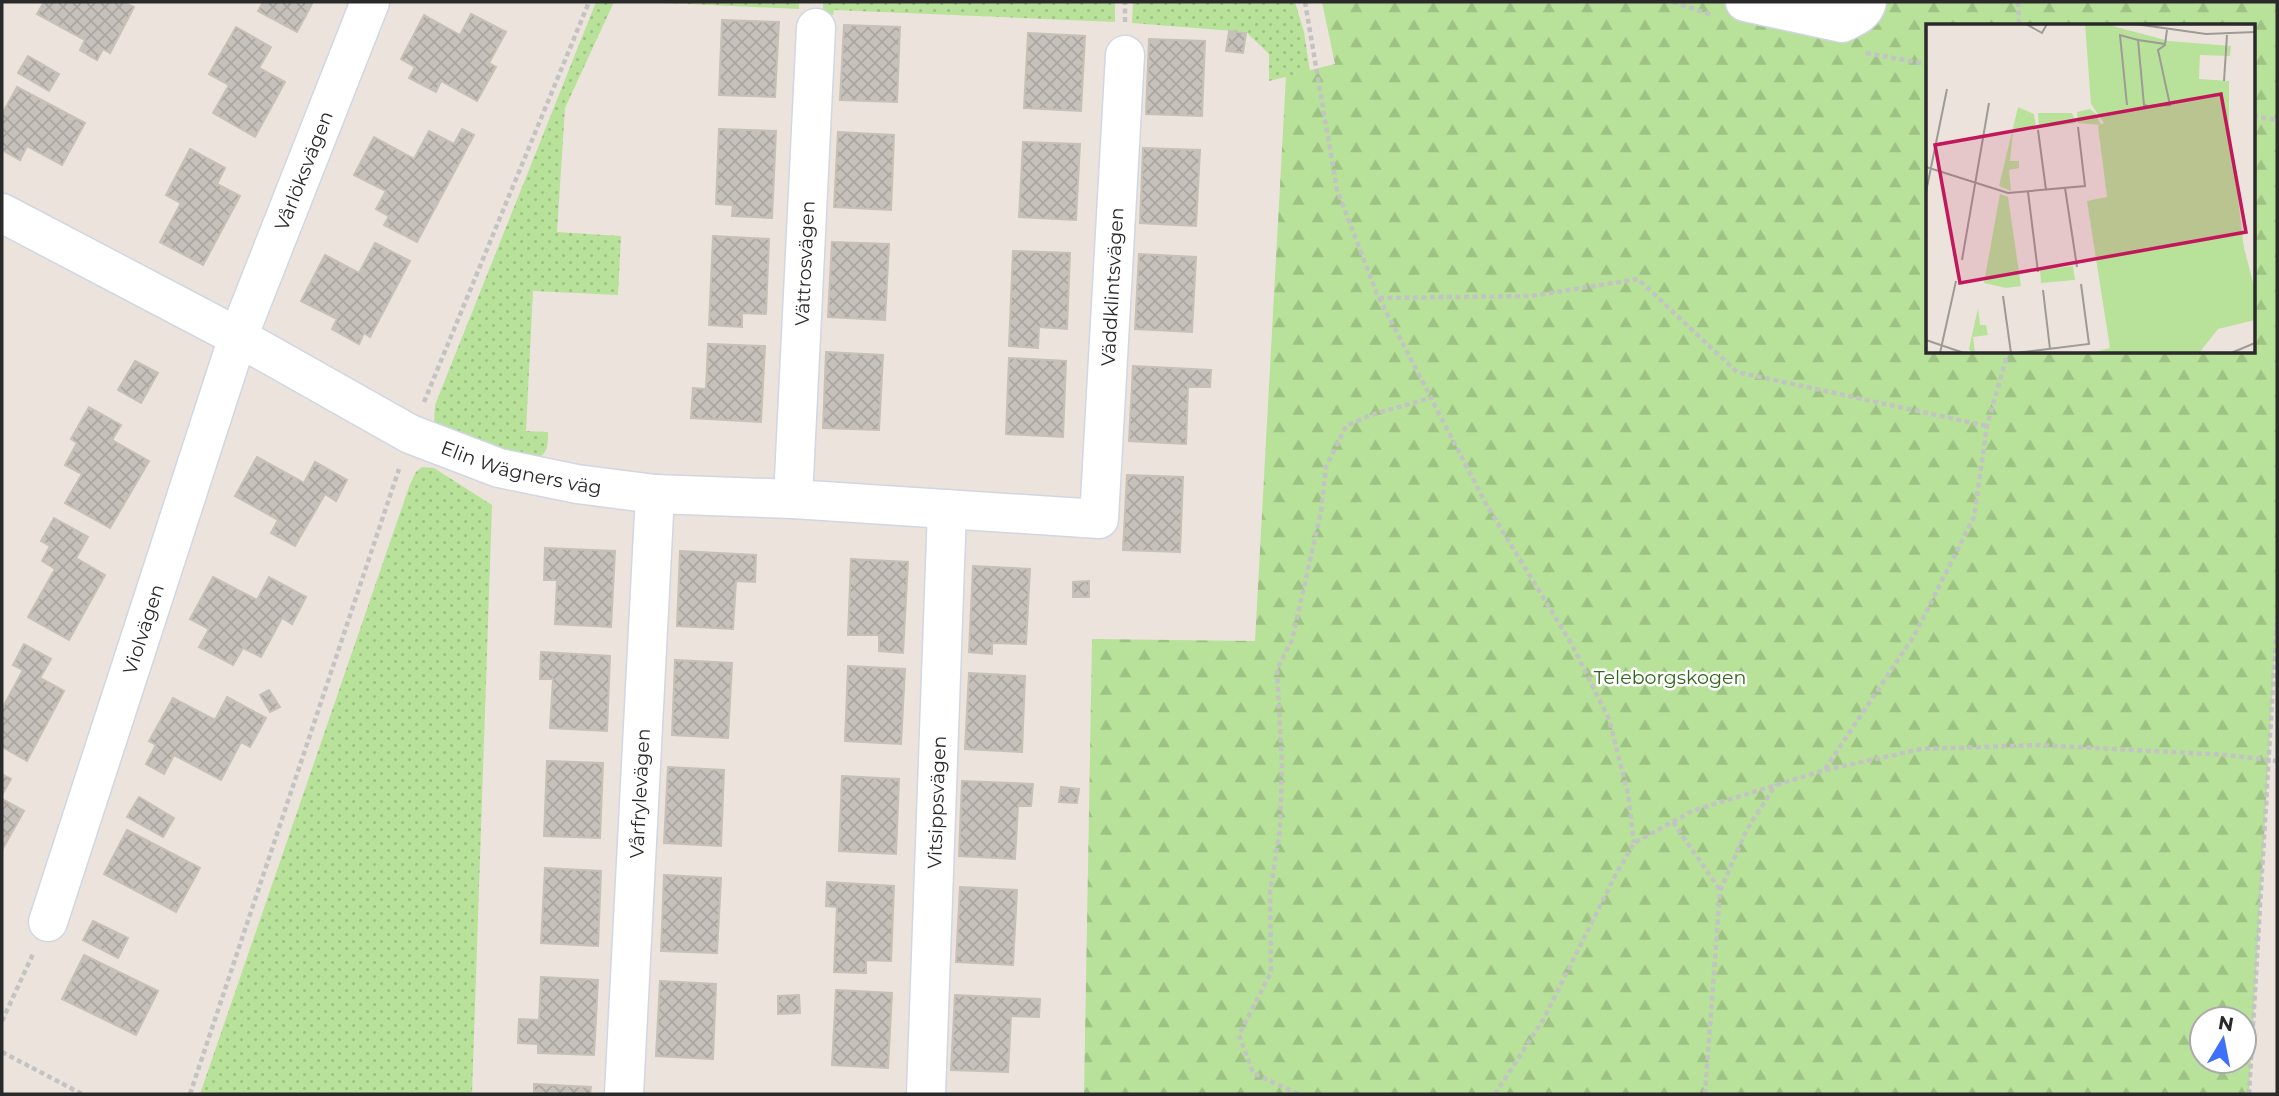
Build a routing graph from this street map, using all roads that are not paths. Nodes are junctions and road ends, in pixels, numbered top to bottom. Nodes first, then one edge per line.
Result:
1 (370, 2) edge
2 (1745, 2) edge
3 (1867, 2) edge
4 (816, 28) dead end
5 (1125, 55) dead end
6 (2, 213) edge
7 (238, 337) junction
8 (655, 494) junction
9 (793, 499) junction
10 (947, 509) junction
11 (1099, 519) joint
12 (48, 922) road end
13 (624, 1094) edge
14 (926, 1094) edge

1 - 7 street, Vårlöksvägen
2 - 3 street
4 - 9 street, Vättrosvägen
5 - 11 street, Väddklintsvägen
6 - 7 street, Elin Wägners väg
7 - 8 street, Elin Wägners väg
7 - 12 street, Violvägen
8 - 9 street, Elin Wägners väg
8 - 13 street, Vårfrylevägen
9 - 10 street, Elin Wägners väg
10 - 11 street, Elin Wägners väg
10 - 14 street, Vitsippsvägen

